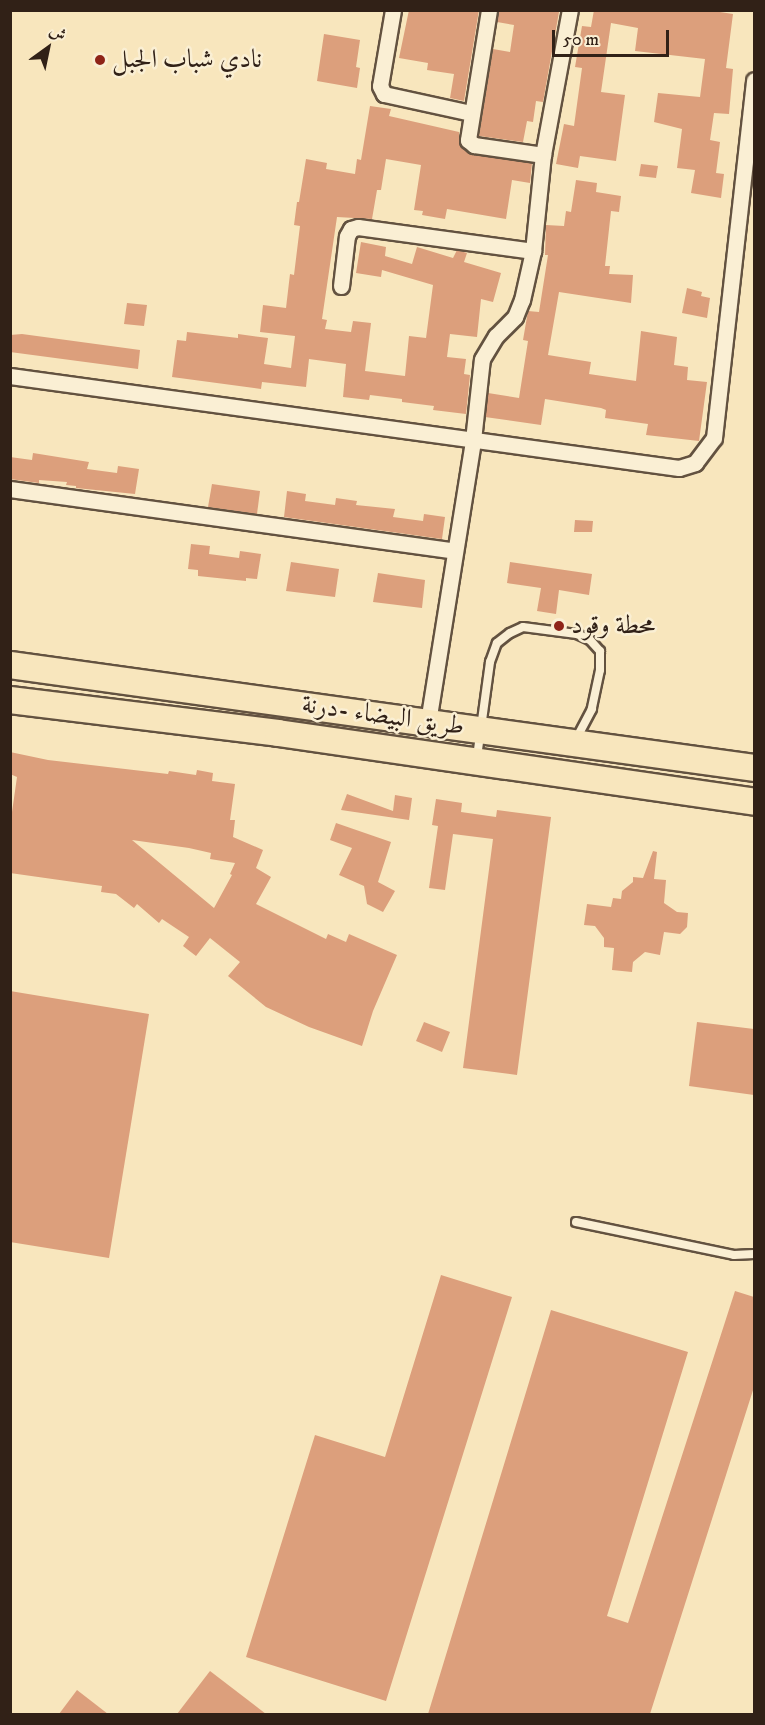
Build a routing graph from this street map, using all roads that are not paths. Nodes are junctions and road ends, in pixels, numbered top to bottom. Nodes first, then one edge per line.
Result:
1 (393, 10) edge
2 (489, 10) edge
3 (570, 10) edge
4 (754, 89) edge
5 (471, 113) junction
6 (543, 155) junction
7 (532, 251) junction
8 (341, 285) dead end
9 (10, 376) edge
10 (473, 440) junction
11 (10, 489) edge
12 (455, 551) junction
13 (10, 665) edge
14 (10, 700) edge
15 (428, 722) junction
16 (480, 729) junction
17 (563, 758) junction
18 (477, 762) junction
19 (754, 768) edge
20 (754, 802) edge
21 (576, 1222) dead end
22 (754, 1254) edge

1 - 5 street
2 - 5 street
3 - 6 street
4 - 10 street
5 - 6 street
6 - 7 street
7 - 8 street
7 - 10 street
9 - 10 street
10 - 12 street
11 - 12 street
12 - 15 street
13 - 15 highway, طريق البيضاء -درنة
14 - 18 highway, طريق البيضاء -درنة
15 - 16 highway, طريق البيضاء -درنة
16 - 17 highway, طريق البيضاء -درنة
16 - 17 lane
16 - 18 lane
17 - 18 highway, طريق البيضاء -درنة
17 - 19 highway, طريق البيضاء -درنة
17 - 20 highway, طريق البيضاء -درنة
21 - 22 lane

